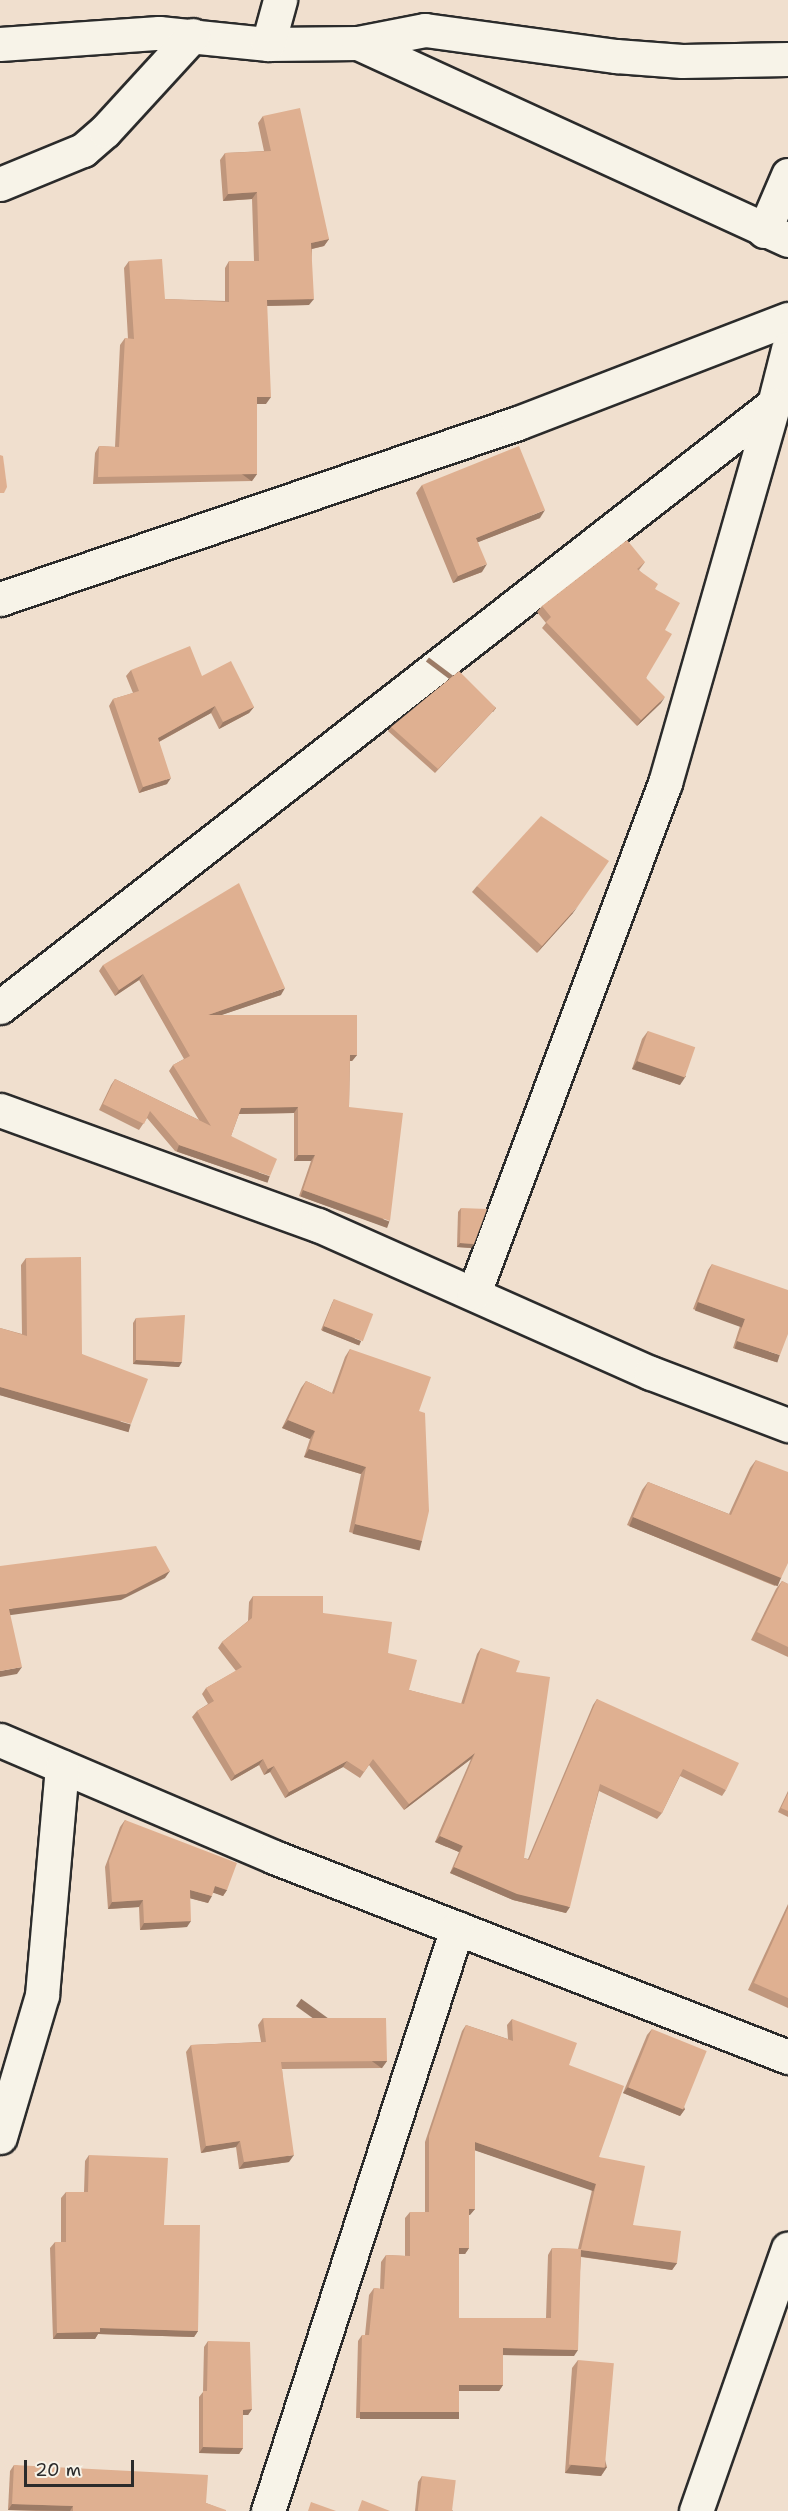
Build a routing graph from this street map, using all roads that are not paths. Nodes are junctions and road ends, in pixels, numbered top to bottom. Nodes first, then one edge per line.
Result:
1 (280, 0) edge
2 (193, 35) junction
3 (358, 43) junction
4 (0, 44) edge
5 (268, 44) junction
6 (788, 59) edge
7 (788, 175) edge
8 (0, 184) edge
9 (776, 235) edge
10 (788, 319) edge
11 (788, 349) edge
12 (774, 404) junction
13 (0, 599) edge
14 (0, 1007) edge
15 (0, 1110) edge
16 (474, 1293) junction
17 (788, 1425) edge
18 (0, 1740) edge
19 (62, 1767) junction
20 (457, 1928) junction
21 (788, 2057) edge
22 (0, 2138) edge
23 (788, 2249) edge
24 (268, 2511) edge
25 (696, 2511) edge

1 - 5 street
2 - 4 street
2 - 5 street
2 - 8 street
3 - 5 street
3 - 6 street
3 - 9 street
7 - 9 street
10 - 13 street
11 - 12 street
12 - 14 street
12 - 16 street
15 - 16 street
16 - 17 street
18 - 19 street
19 - 20 street
19 - 22 street
20 - 21 street
20 - 24 street
23 - 25 street

